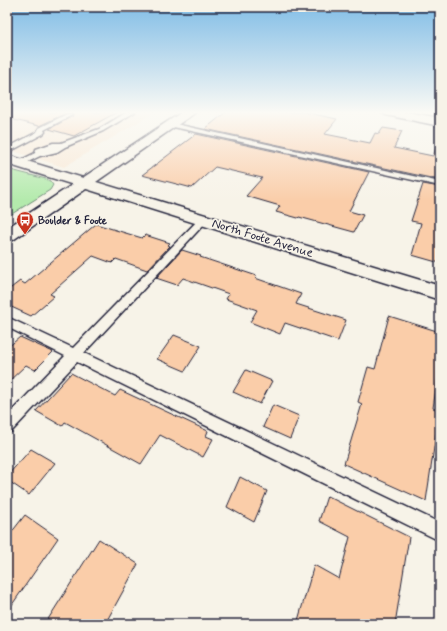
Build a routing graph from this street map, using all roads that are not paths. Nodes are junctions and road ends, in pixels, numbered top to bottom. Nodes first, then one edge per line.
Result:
1 (25, 141) edge
2 (72, 141) edge
3 (147, 141) edge
4 (246, 141) edge
5 (7, 151) edge
6 (13, 161) edge
7 (85, 183) junction
8 (440, 184) edge
9 (204, 219) junction
10 (7, 236) edge
11 (440, 293) edge
12 (7, 322) edge
13 (74, 355) junction
14 (7, 426) edge
15 (440, 532) edge

1 - 5 lane
2 - 6 lane
3 - 7 street
4 - 8 lane
6 - 7 street, North Foote Avenue
7 - 9 street, North Foote Avenue
7 - 10 street
9 - 11 street, North Foote Avenue
9 - 13 lane
12 - 13 lane
13 - 14 lane
13 - 15 lane

